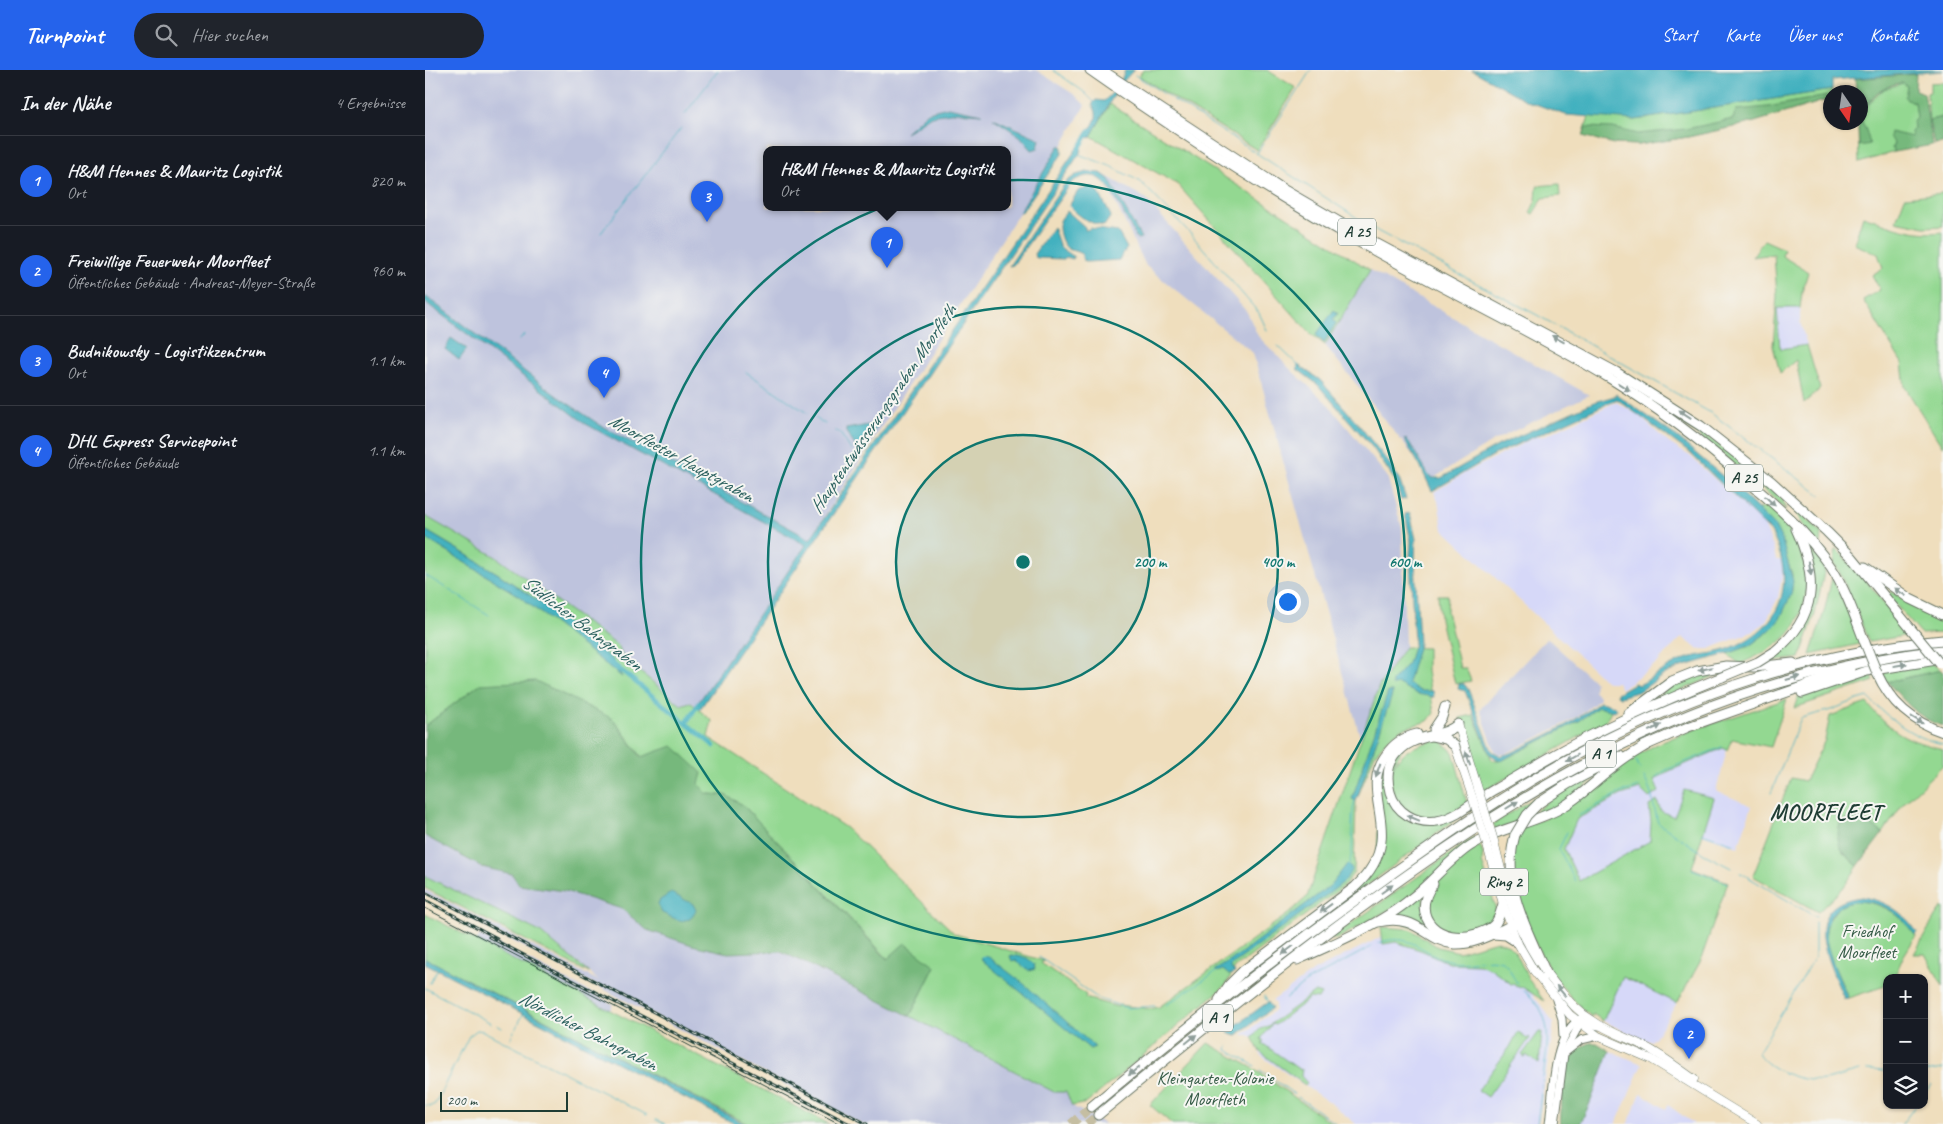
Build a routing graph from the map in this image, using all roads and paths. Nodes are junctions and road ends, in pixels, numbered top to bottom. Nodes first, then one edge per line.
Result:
1 (1090, 70) edge
2 (1102, 70) edge
3 (1119, 86) junction
4 (1793, 522) junction
5 (1853, 558) junction
6 (1943, 615) edge
7 (1943, 640) edge
8 (1943, 650) edge
9 (1878, 659) junction
10 (1823, 660) junction
11 (1942, 664) edge
12 (1445, 707) dead end
13 (1748, 707) junction
14 (1458, 724) joint
15 (1613, 724) junction
16 (1432, 732) junction
17 (1943, 732) edge
18 (1650, 743) junction
19 (1455, 746) joint
20 (1506, 784) junction
21 (1475, 794) junction
22 (1490, 843) junction
23 (1423, 851) junction
24 (1447, 865) junction
25 (1503, 904) junction
26 (1514, 924) junction
27 (1369, 925) junction
28 (1493, 934) junction
29 (1517, 942) junction
30 (1283, 966) junction
31 (1547, 975) junction
32 (1557, 1000) junction
33 (1575, 1007) junction
34 (1213, 1008) junction
35 (1579, 1022) junction
36 (1602, 1027) junction
37 (1598, 1036) junction
38 (1563, 1039) junction
39 (1564, 1054) junction
40 (1709, 1092) junction
41 (1091, 1107) tunnel mouth
42 (1098, 1114) tunnel mouth
43 (1549, 1124) edge
44 (1555, 1124) edge
45 (1757, 1124) edge

1 - 3 highway, A 25
2 - 3 highway, A 25
3 -> 4 highway, A 25
5 -> 3 highway, A 25
4 -> 15 highway, bridge
4 -> 17 highway, bridge
6 -> 5 highway
5 - 11 highway, bridge
7 - 10 highway, A 1
8 - 9 highway, A 1
9 - 13 highway
30 -> 9 highway, A 1
10 -> 15 highway
10 -> 23 highway, A 1
13 -> 11 highway
12 - 16 highway
13 - 18 highway
14 - 16 highway
21 -> 14 main road, Ring 2
15 - 20 highway
16 - 19 highway
20 -> 16 highway
16 -> 34 highway
18 - 24 highway
18 - 31 highway, bridge
19 - 21 main road, Ring 2
20 - 23 highway
21 - 22 main road, Ring 2, bridge
22 - 25 main road, Ring 2
22 - 26 main road, Ring 2
23 -> 34 highway, A 1
24 - 25 highway
24 - 27 highway
25 - 26 main road, Ring 2
26 - 28 highway
26 - 29 main road, Ring 2
26 - 31 main road, Ring 2
27 - 28 highway
27 - 30 highway
28 - 29 highway
29 - 32 main road, Ring 2
42 -> 30 highway, A 1
33 -> 31 main road, Ring 2
32 - 35 main road, Ring 2
32 - 38 main road
33 - 35 main road
33 - 36 main road, Ring 2
34 -> 41 highway, A 1
35 - 36 main road
35 - 37 main road, Ring 2
35 - 38 main road
35 - 39 main road
36 - 40 main road, Ring 2
37 - 39 main road
37 - 40 main road, Ring 2
38 - 43 main road
39 - 44 main road
40 - 45 main road, Ring 2

